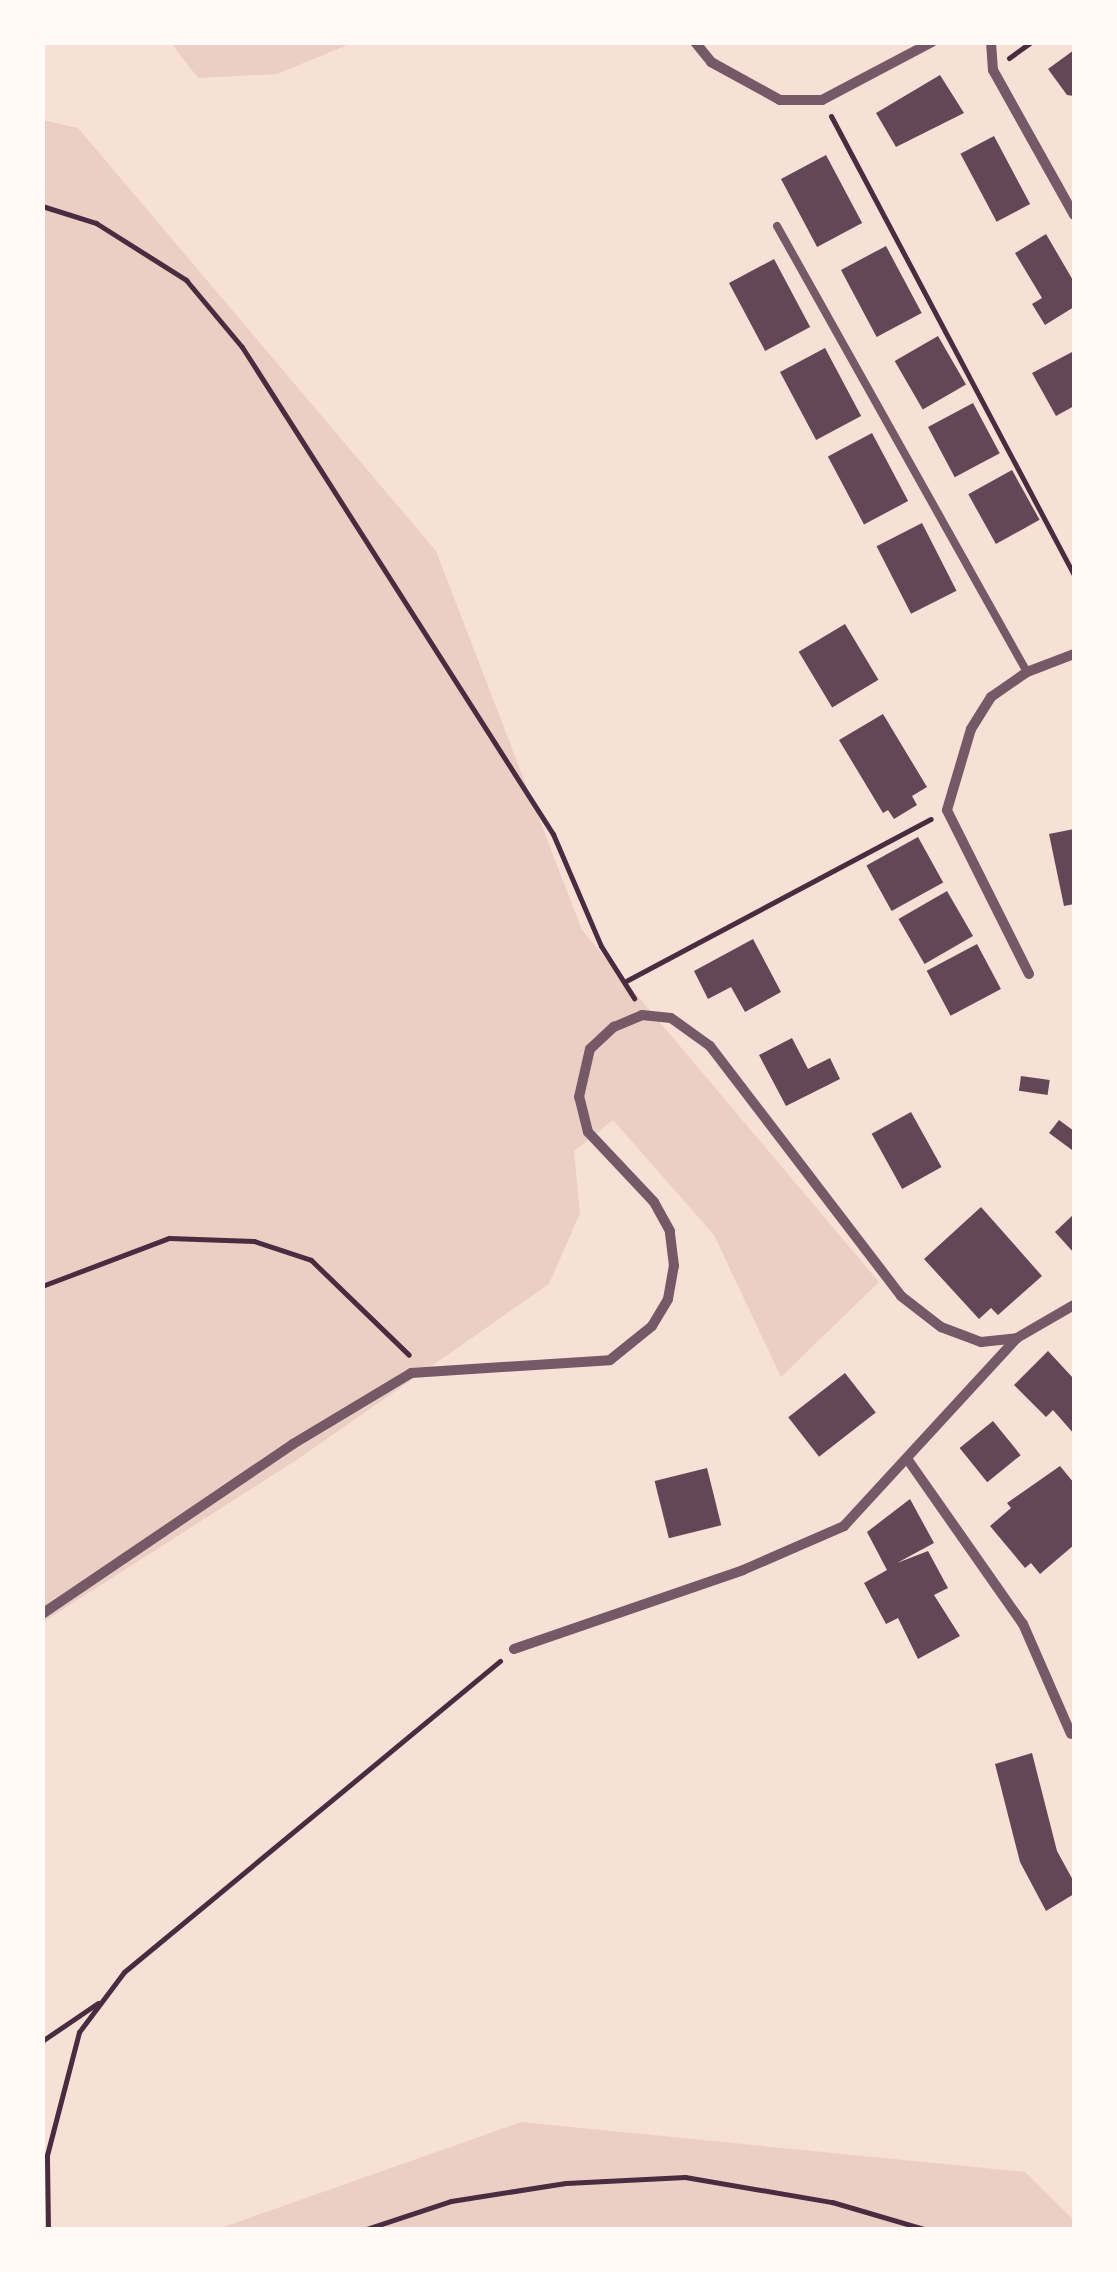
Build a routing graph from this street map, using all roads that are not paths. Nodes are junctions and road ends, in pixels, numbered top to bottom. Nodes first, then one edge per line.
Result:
1 (695, 42) edge
2 (932, 42) edge
3 (991, 42) edge
4 (1074, 215) edge
5 (776, 226) dead end
6 (1074, 654) edge
7 (1027, 672) junction
8 (1029, 974) dead end
9 (1074, 1304) edge
10 (1018, 1338) junction
11 (908, 1460) junction
12 (42, 1614) edge
13 (514, 1649) road end
14 (1071, 1734) dead end

1 - 2 street
3 - 4 street
5 - 7 lane
6 - 7 street
7 - 8 street
9 - 10 street
10 - 11 street
10 - 12 street
11 - 13 street
11 - 14 street

